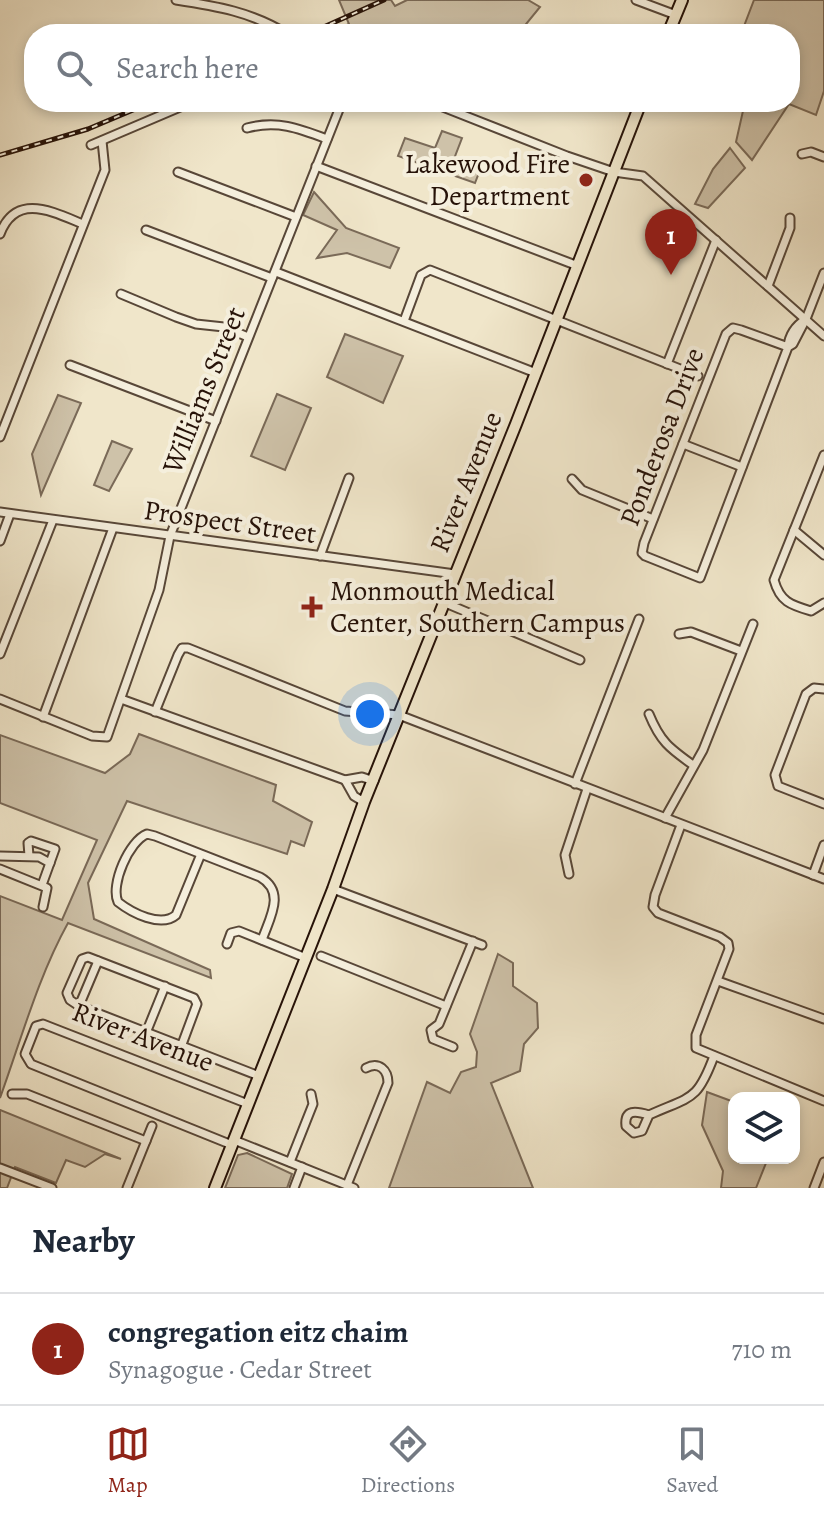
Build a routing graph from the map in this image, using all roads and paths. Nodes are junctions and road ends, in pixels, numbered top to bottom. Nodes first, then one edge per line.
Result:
1 (176, 0) edge
2 (636, 0) edge
3 (682, 0) edge
4 (217, 2) edge
5 (676, 15) junction
6 (271, 24) edge
7 (672, 24) edge
8 (169, 112) edge
9 (338, 112) edge
10 (456, 112) edge
11 (634, 112) edge
12 (247, 128) dead end
13 (327, 139) junction
14 (102, 141) junction
15 (91, 145) dead end
16 (802, 154) dead end
17 (824, 157) edge
18 (316, 166) junction
19 (178, 172) dead end
20 (614, 172) junction
21 (296, 217) junction
22 (790, 218) dead end
23 (83, 224) junction
24 (146, 230) dead end
25 (0, 234) edge
26 (716, 240) junction
27 (578, 266) junction
28 (824, 273) edge
29 (274, 275) junction
30 (768, 286) junction
31 (121, 294) dead end
32 (806, 319) junction
33 (557, 320) junction
34 (404, 321) junction
35 (824, 336) edge
36 (248, 337) junction
37 (788, 347) junction
38 (667, 364) junction
39 (70, 365) dead end
40 (536, 373) junction
41 (698, 376) dead end
42 (216, 421) junction
43 (0, 437) edge
44 (683, 444) junction
45 (824, 455) edge
46 (742, 467) junction
47 (821, 475) edge
48 (349, 478) dead end
49 (572, 479) dead end
50 (0, 512) edge
51 (10, 514) junction
52 (653, 519) junction
53 (53, 520) junction
54 (113, 528) junction
55 (794, 530) junction
56 (170, 536) junction
57 (0, 541) edge
58 (824, 555) edge
59 (320, 556) junction
60 (455, 574) junction
61 (443, 602) junction
62 (824, 603) edge
63 (639, 619) dead end
64 (753, 624) dead end
65 (679, 634) dead end
66 (741, 651) junction
67 (0, 654) edge
68 (580, 660) dead end
69 (824, 689) edge
70 (0, 699) edge
71 (121, 699) junction
72 (155, 712) junction
73 (649, 714) dead end
74 (399, 715) junction
75 (43, 717) junction
76 (693, 765) junction
77 (345, 780) junction
78 (374, 781) junction
79 (575, 784) junction
80 (587, 789) junction
81 (364, 802) junction
82 (824, 804) edge
83 (665, 818) junction
84 (681, 825) junction
85 (824, 845) edge
86 (201, 854) junction
87 (0, 856) edge
88 (29, 856) junction
89 (50, 863) junction
90 (0, 869) edge
91 (569, 874) dead end
92 (813, 875) junction
93 (824, 879) edge
94 (42, 885) junction
95 (333, 889) junction
96 (43, 907) dead end
97 (262, 940) junction
98 (473, 941) junction
99 (227, 944) dead end
100 (482, 945) dead end
101 (321, 956) dead end
102 (306, 958) junction
103 (98, 961) junction
104 (718, 981) junction
105 (165, 986) junction
106 (79, 1006) junction
107 (446, 1006) junction
108 (824, 1019) edge
109 (146, 1033) junction
110 (181, 1047) junction
111 (453, 1047) dead end
112 (714, 1056) junction
113 (366, 1068) dead end
114 (259, 1076) junction
115 (12, 1094) dead end
116 (311, 1094) dead end
117 (824, 1101) edge
118 (248, 1104) junction
119 (649, 1115) dead end
120 (152, 1126) dead end
121 (146, 1141) junction
122 (233, 1143) junction
123 (290, 1162) junction
124 (824, 1162) edge
125 (302, 1167) junction
126 (0, 1168) edge
127 (351, 1187) edge
128 (52, 1188) edge
129 (127, 1188) edge
130 (215, 1188) edge
131 (294, 1188) edge
132 (814, 1188) edge

1 - 4 street
2 - 5 street
3 - 5 highway
4 - 6 street
5 - 7 highway
8 - 14 street
9 - 13 street, Williams Street
10 - 20 street
11 - 20 highway, River Avenue
12 - 13 street
13 - 18 street, Williams Street
14 - 15 street
14 - 23 street
16 - 17 street
18 - 21 street, Williams Street
18 - 27 street
19 - 21 street
20 - 26 street
20 - 27 highway, River Avenue
21 - 29 street, Williams Street
22 - 30 street
23 - 25 street
23 - 43 street
24 - 29 street
26 - 30 street
26 - 38 street
27 - 33 highway, River Avenue
28 - 32 street, Ponderosa Drive
29 - 34 street
29 - 36 street, Williams Street
30 - 32 street
31 - 36 street
32 - 35 street
32 - 37 street, Ponderosa Drive
33 - 34 street
33 - 38 street
33 - 40 highway, River Avenue
34 - 40 street
36 - 42 street, Williams Street
37 - 44 street, Ponderosa Drive
37 - 46 street, Ponderosa Drive
38 - 41 street
39 - 42 street
40 - 60 highway, River Avenue
42 - 56 street, Williams Street
44 - 46 street
44 - 52 street, Ponderosa Drive
45 - 47 street
46 - 52 street, Ponderosa Drive
47 - 55 street
48 - 59 street
49 - 52 street
50 - 51 street, Prospect Street
51 - 53 street, Prospect Street
51 - 57 street
53 - 54 street, Prospect Street
53 - 67 street
54 - 56 street, Prospect Street
54 - 75 street
55 - 58 street
55 - 62 street
56 - 59 street, Prospect Street
56 - 71 street, Williams Street
59 - 60 street, Prospect Street
60 - 61 highway, River Avenue
61 - 68 street
61 - 74 highway, River Avenue
63 - 79 street
64 - 66 street
65 - 66 street
66 - 76 street
69 - 82 street
70 - 75 street
71 - 72 street
71 - 75 street, Williams Street
72 - 74 street
72 - 77 street
73 - 76 street
74 - 78 highway, River Avenue
74 - 79 street
76 - 83 street
77 - 78 street
77 - 81 street
78 - 81 highway, River Avenue
79 - 80 street
80 - 83 street
80 - 91 street
81 - 95 highway, River Avenue
83 - 84 street
84 - 92 street
84 - 104 street
85 - 92 street
86 - 86 street
86 - 97 street
87 - 88 street
88 - 89 street
88 - 89 street
89 - 94 street
90 - 94 street
92 - 93 street
94 - 96 street
95 - 98 street
95 - 102 highway, River Avenue
97 - 99 street
97 - 102 street
98 - 100 street
98 - 107 street
101 - 107 street
102 - 114 highway, River Avenue
103 - 105 street
103 - 106 street
103 - 106 street
104 - 108 street
104 - 112 street
105 - 109 street
105 - 110 street
106 - 109 street
107 - 111 street
109 - 110 street
110 - 114 street
112 - 117 street
112 - 119 street
113 - 127 street
114 - 118 highway, River Avenue
115 - 121 street
116 - 123 street
118 - 122 highway, River Avenue
118 - 122 street, River Avenue
120 - 121 street
121 - 129 street
122 - 123 street
122 - 130 highway, River Avenue
123 - 125 street
124 - 132 street
125 - 127 street
125 - 131 street
126 - 128 street

